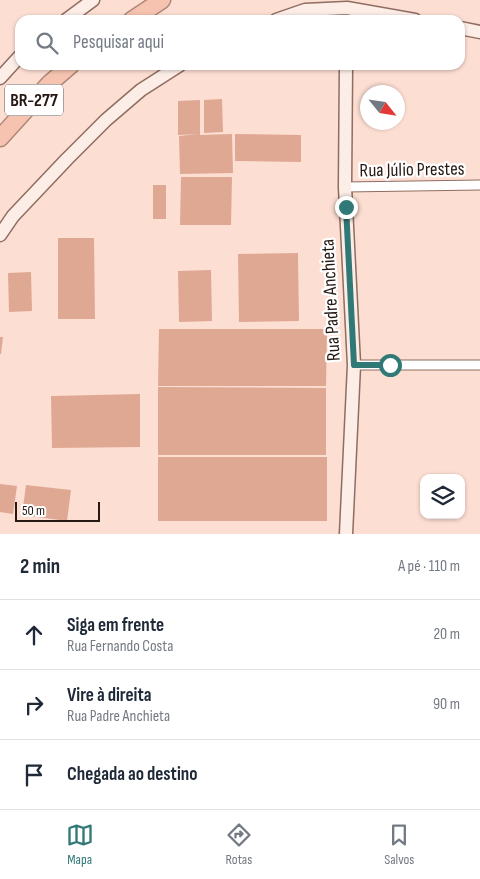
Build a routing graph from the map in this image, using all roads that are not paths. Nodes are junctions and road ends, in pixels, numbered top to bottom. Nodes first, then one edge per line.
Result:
1 (92, 0) edge
2 (162, 0) edge
3 (347, 14) edge
4 (72, 15) edge
5 (140, 15) edge
6 (290, 15) edge
7 (465, 29) edge
8 (480, 32) edge
9 (15, 62) edge
10 (65, 70) edge
11 (172, 70) edge
12 (346, 70) edge
13 (0, 78) edge
14 (0, 138) edge
15 (480, 185) edge
16 (345, 187) junction
17 (0, 235) edge
18 (354, 365) junction
19 (480, 365) edge
20 (346, 534) edge

1 - 4 main road
2 - 5 highway
3 - 6 main road
7 - 8 main road
9 - 13 main road, BR-277
10 - 14 highway, BR-277
11 - 17 main road
12 - 16 main road, Rua Padre Anchieta
15 - 16 street, Rua Júlio Prestes
16 - 18 main road, Rua Padre Anchieta
18 - 19 street
18 - 20 main road, Rua Padre Anchieta

